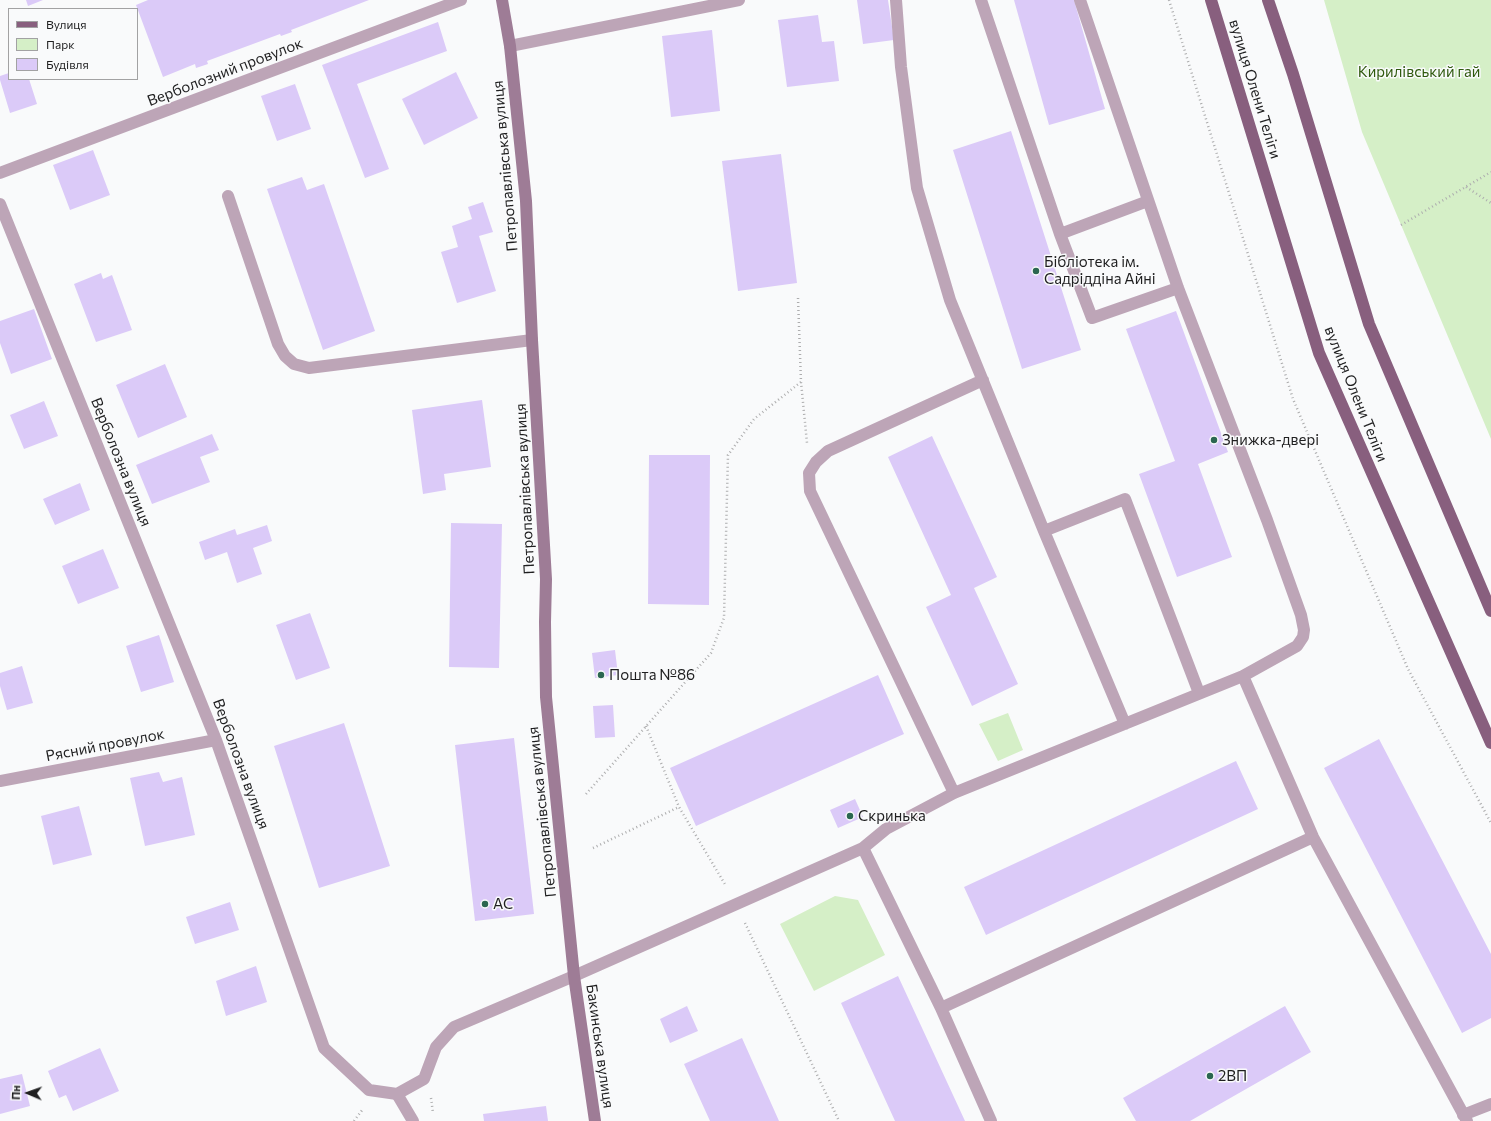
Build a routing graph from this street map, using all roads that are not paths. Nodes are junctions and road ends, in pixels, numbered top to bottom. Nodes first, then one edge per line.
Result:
1 (461, 0) edge
2 (502, 0) edge
3 (740, 0) edge
4 (896, 0) edge
5 (981, 0) edge
6 (1080, 0) edge
7 (1210, 0) edge
8 (1268, 0) edge
9 (510, 46) junction
10 (0, 173) edge
11 (228, 196) dead end
12 (1148, 201) junction
13 (0, 204) edge
14 (1060, 234) junction
15 (1178, 288) junction
16 (532, 340) junction
17 (983, 380) junction
18 (1044, 531) junction
19 (1491, 611) edge
20 (1243, 676) junction
21 (1199, 693) junction
22 (1125, 724) junction
23 (216, 740) junction
24 (1491, 743) edge
25 (0, 781) edge
26 (954, 792) junction
27 (1313, 837) junction
28 (863, 848) junction
29 (574, 976) junction
30 (941, 1008) junction
31 (397, 1094) junction
32 (1491, 1104) edge
33 (1465, 1118) edge
34 (413, 1121) edge
35 (595, 1121) edge
36 (991, 1121) edge

1 - 10 street, Верболозний провулок
2 - 9 street, Петропавлівська вулиця
3 - 9 street
4 - 17 street
5 - 14 street
6 - 12 street
7 - 24 main road, вулиця Олени Теліги
8 - 19 main road
9 - 16 street, Петропавлівська вулиця
11 - 16 street
12 - 14 street
12 - 15 street
13 - 23 street, Верболозна вулиця
14 - 15 street
15 - 20 street
16 - 29 street, Петропавлівська вулиця
17 - 18 street
17 - 26 street
18 - 21 street
18 - 22 street
20 - 21 street
20 - 27 street
21 - 22 street
22 - 26 street
23 - 25 street, Рясний провулок
23 - 31 street, Верболозна вулиця
26 - 28 street
27 - 30 street
27 - 33 street
28 - 29 street
28 - 30 street
29 - 31 street
29 - 35 street, Бакинська вулиця
30 - 36 street
31 - 34 street
32 - 33 street

